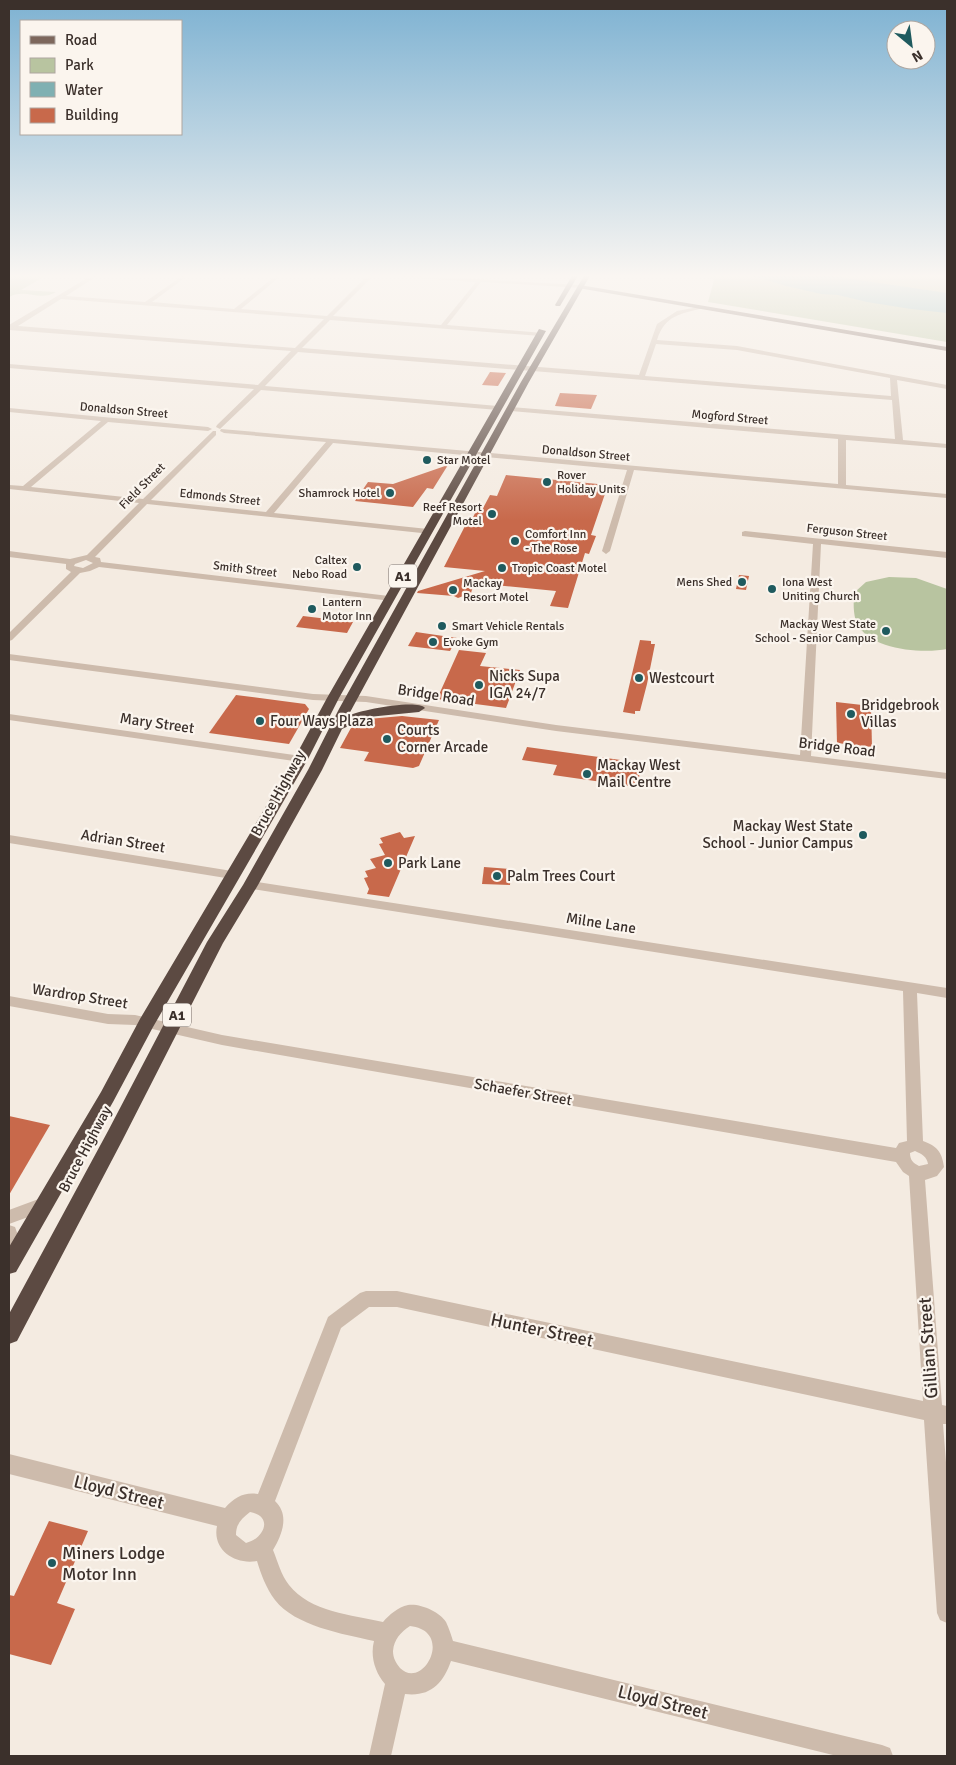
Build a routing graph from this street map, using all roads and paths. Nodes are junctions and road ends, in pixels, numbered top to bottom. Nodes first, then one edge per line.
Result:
1 (291, 356) edge
2 (377, 356) edge
3 (528, 356) edge
4 (540, 356) edge
5 (649, 356) edge
6 (782, 356) edge
7 (9, 366) edge
8 (521, 368) junction
9 (532, 370) junction
10 (893, 377) junction
11 (641, 378) junction
12 (947, 387) edge
13 (259, 388) junction
14 (895, 398) junction
15 (498, 408) junction
16 (511, 409) junction
17 (9, 410) edge
18 (106, 420) junction
19 (222, 429) junction
20 (210, 431) junction
21 (842, 438) junction
22 (331, 441) junction
23 (899, 442) junction
24 (947, 446) edge
25 (472, 453) junction
26 (485, 456) junction
27 (631, 468) junction
28 (842, 486) junction
29 (9, 487) edge
30 (24, 489) junction
31 (947, 496) edge
32 (144, 502) junction
33 (268, 514) junction
34 (428, 532) junction
35 (745, 534) dead end
36 (817, 542) junction
37 (606, 551) dead end
38 (9, 554) edge
39 (947, 555) edge
40 (94, 561) junction
41 (71, 562) junction
42 (77, 570) junction
43 (389, 599) junction
44 (9, 638) edge
45 (9, 657) edge
46 (333, 698) junction
47 (352, 698) junction
48 (419, 708) junction
49 (9, 717) edge
50 (336, 727) junction
51 (805, 758) junction
52 (301, 759) junction
53 (947, 776) edge
54 (9, 839) edge
55 (232, 875) junction
56 (250, 885) junction
57 (910, 987) junction
58 (947, 993) edge
59 (9, 1001) edge
60 (146, 1024) junction
61 (170, 1030) junction
62 (915, 1145) junction
63 (902, 1156) junction
64 (942, 1163) edge
65 (917, 1172) junction
66 (44, 1204) junction
67 (9, 1216) edge
68 (9, 1232) edge
69 (12, 1258) edge
70 (9, 1334) edge
71 (940, 1413) edge
72 (9, 1464) edge
73 (264, 1504) junction
74 (229, 1519) junction
75 (262, 1547) junction
76 (947, 1612) edge
77 (387, 1634) junction
78 (444, 1649) junction
79 (397, 1680) junction
80 (380, 1756) edge
81 (882, 1756) edge

1 - 13 street
2 - 8 street
3 - 8 highway, Bruce Highway / A1
4 - 9 highway, Bruce Highway / A1
5 - 11 street
6 - 10 street
7 - 13 street
8 - 9 street
8 - 15 highway, Bruce Highway / A1
9 - 11 street
9 - 16 highway, Bruce Highway / A1
10 - 12 street
10 - 14 street
11 - 14 street
13 - 15 street
13 - 19 street
14 - 23 street
15 - 25 highway, Bruce Highway / A1
16 - 21 street, Mogford Street
16 - 26 highway, Bruce Highway / A1
17 - 18 street, Donaldson Street
18 - 20 street, Donaldson Street
18 - 30 street
19 - 20 street, Donaldson Street
19 - 22 street, Donaldson Street
20 - 32 street, Field Street
21 - 23 street, Mogford Street
21 - 28 street
22 - 25 street, Donaldson Street
22 - 33 street
23 - 24 street, Mogford Street
25 - 26 street, Donaldson Street
25 - 34 highway, Bruce Highway / A1
26 - 27 street, Donaldson Street
26 - 47 highway, Bruce Highway / A1
27 - 28 street, Donaldson Street
27 - 37 street
28 - 31 street, Donaldson Street
29 - 30 street, Edmonds Street
30 - 32 street, Edmonds Street
32 - 33 street, Edmonds Street
32 - 40 street, Field Street
33 - 34 street, Edmonds Street
34 - 43 highway, Bruce Highway / A1
35 - 36 street, Ferguson Street
36 - 39 street, Ferguson Street
36 - 51 street
38 - 41 street
40 - 41 street
40 - 42 street
40 - 43 street, Smith Street
41 - 42 street
42 - 44 street
43 - 46 highway, Bruce Highway / A1
45 - 46 street, Bridge Road
46 - 47 street, Bridge Road
46 - 52 highway, Bruce Highway / A1
47 - 48 street, Bridge Road
47 - 50 highway, Bruce Highway / A1
48 - 50 highway
48 - 51 street, Bridge Road
49 - 52 street, Mary Street
50 - 56 highway, Bruce Highway / A1
51 - 53 street, Bridge Road
52 - 55 highway, Bruce Highway / A1
54 - 55 street, Adrian Street
55 - 60 highway, Bruce Highway / A1
56 - 57 street, Milne Lane
56 - 61 highway, Bruce Highway / A1
57 - 58 street, Milne Lane
57 - 62 street
59 - 60 street, Wardrop Street
60 - 61 street, Schaefer Street
60 - 66 highway, Bruce Highway / A1
61 - 63 street, Schaefer Street
61 - 70 highway, Bruce Highway / A1
62 - 63 street
62 - 64 street
63 - 65 street
64 - 65 street
65 - 71 street, Gillian Street
66 - 67 street
66 - 69 highway, Bruce Highway / A1
68 - 69 street
71 - 73 street, Hunter Street
71 - 76 street, Gillian Street
72 - 74 street, Lloyd Street
73 - 74 street
73 - 75 street
74 - 75 street
75 - 77 street
77 - 78 street
77 - 79 street
78 - 79 street
78 - 81 street, Lloyd Street
79 - 80 street

